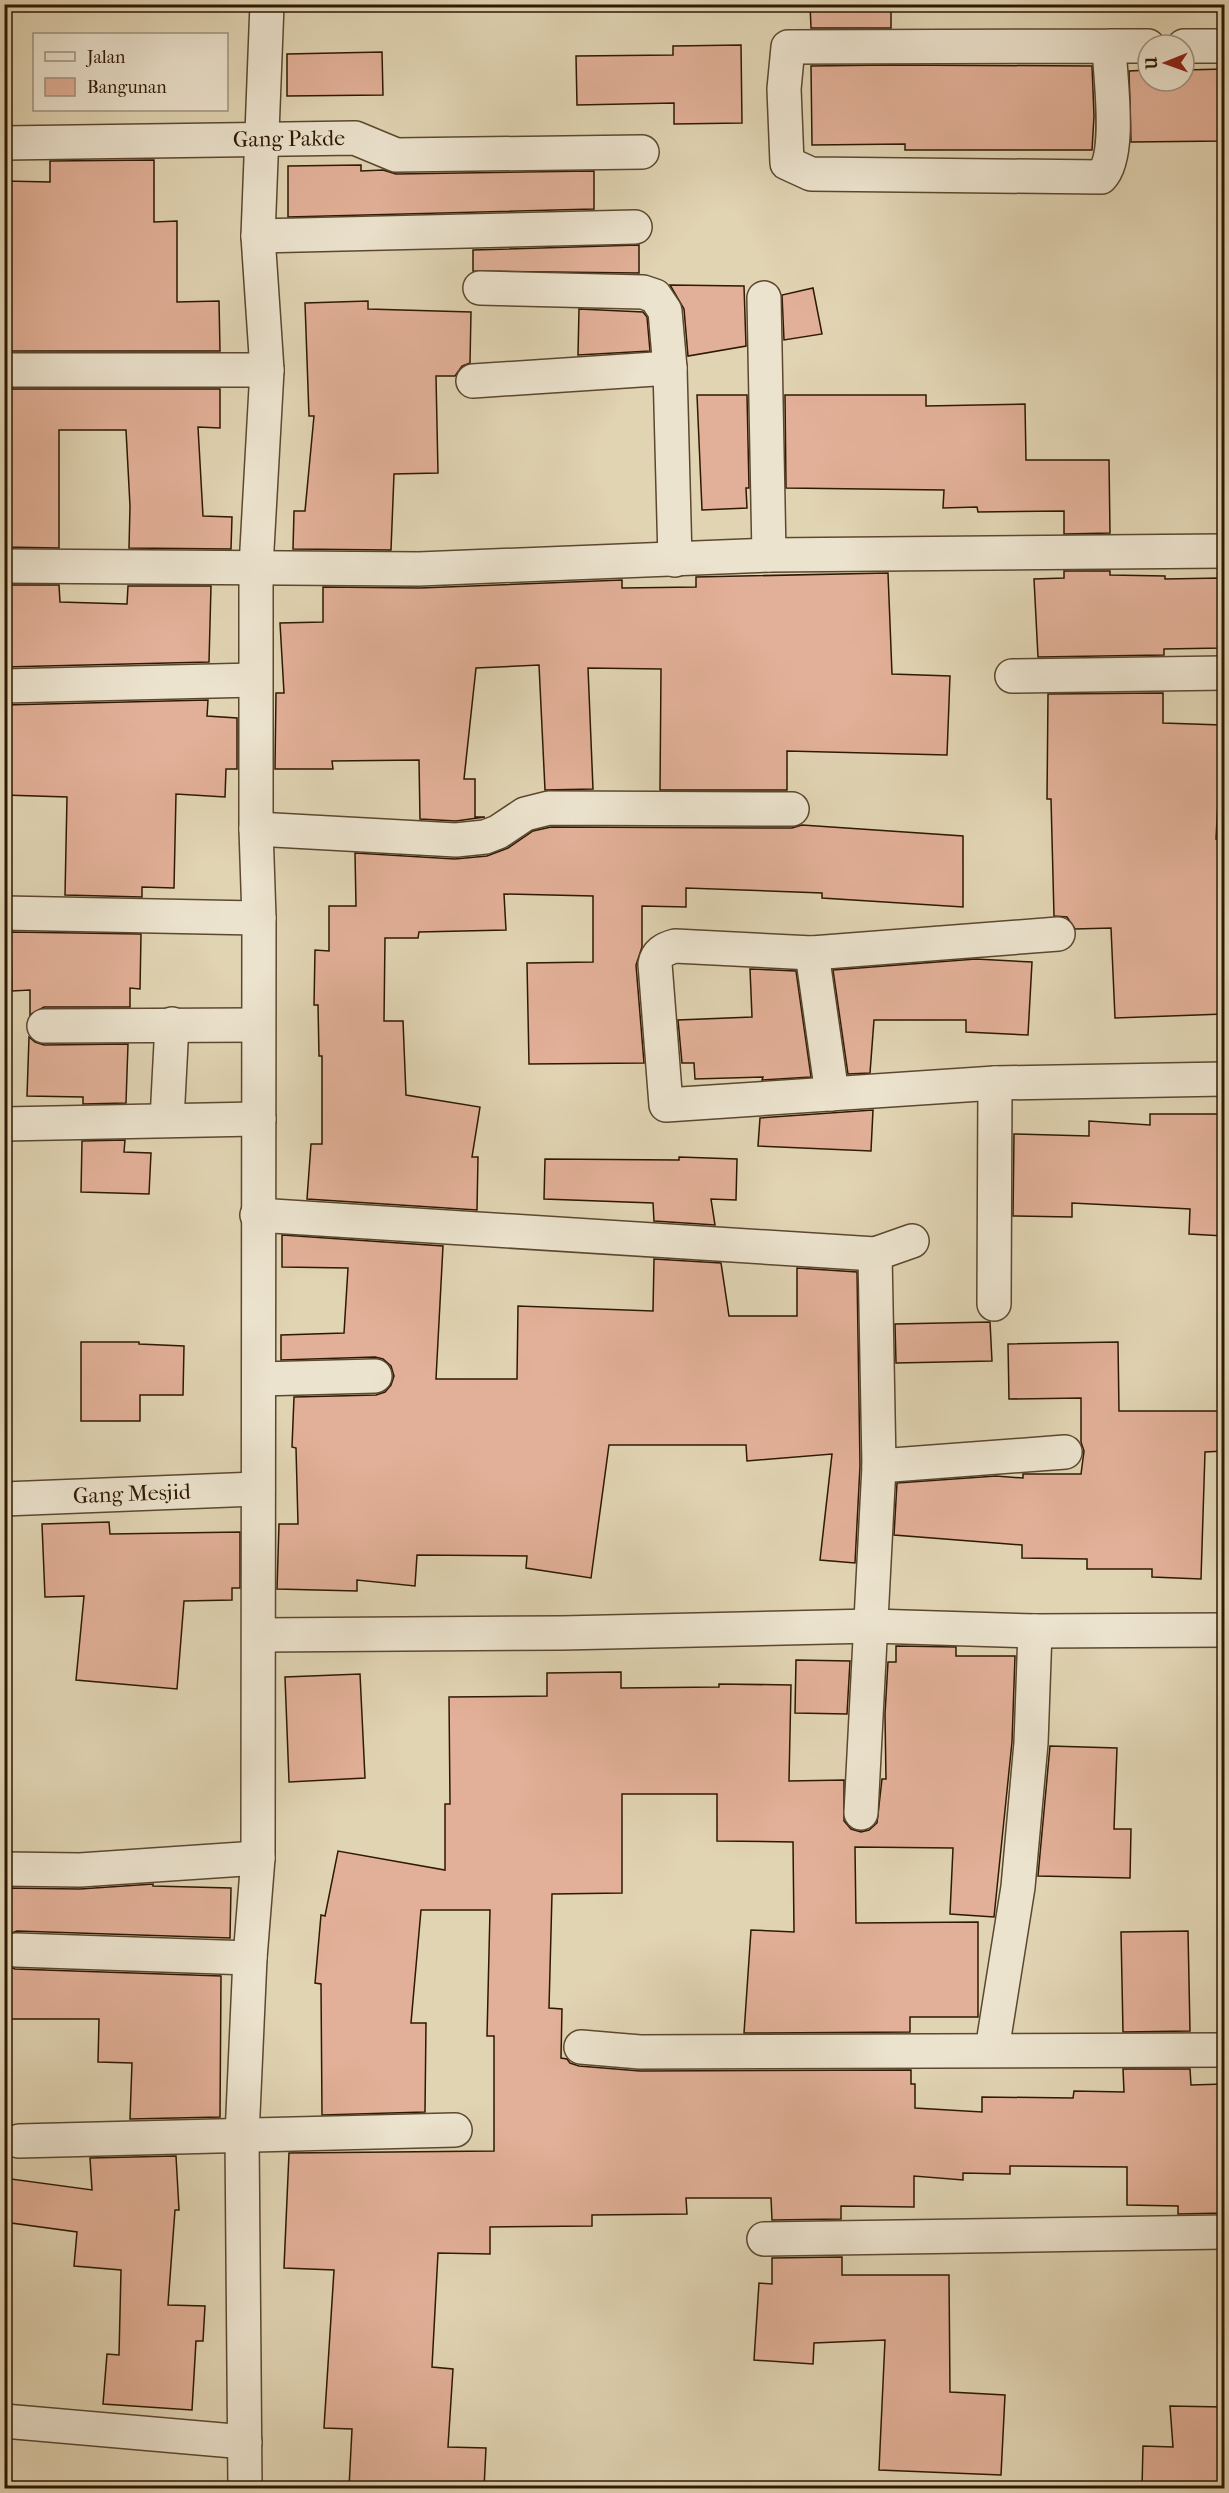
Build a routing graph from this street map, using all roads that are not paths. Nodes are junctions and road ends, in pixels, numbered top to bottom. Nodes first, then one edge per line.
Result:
1 (267, 4) edge
2 (1109, 46) junction
3 (1136, 46) edge
4 (1196, 46) edge
5 (1224, 46) edge
6 (264, 139) junction
7 (4, 143) edge
8 (642, 152) dead end
9 (635, 227) dead end
10 (258, 236) junction
11 (480, 288) dead end
12 (764, 298) dead end
13 (670, 369) junction
14 (4, 370) edge
15 (267, 370) junction
16 (473, 381) dead end
17 (1224, 551) edge
18 (769, 555) junction
19 (675, 560) junction
20 (4, 566) edge
21 (256, 567) junction
22 (1224, 673) edge
23 (1012, 676) dead end
24 (255, 680) junction
25 (4, 686) edge
26 (792, 809) dead end
27 (256, 828) junction
28 (4, 913) edge
29 (259, 918) junction
30 (1058, 934) dead end
31 (812, 953) junction
32 (172, 1024) junction
33 (258, 1024) junction
34 (44, 1026) dead end
35 (1224, 1079) edge
36 (995, 1083) junction
37 (832, 1094) junction
38 (259, 1119) junction
39 (167, 1120) junction
40 (4, 1124) edge
41 (257, 1215) junction
42 (912, 1241) dead end
43 (875, 1254) junction
44 (994, 1304) dead end
45 (375, 1376) dead end
46 (259, 1379) junction
47 (1065, 1452) dead end
48 (879, 1466) junction
49 (258, 1489) junction
50 (4, 1499) edge
51 (873, 1626) junction
52 (1035, 1630) junction
53 (1224, 1630) edge
54 (260, 1635) junction
55 (861, 1813) dead end
56 (258, 1858) junction
57 (4, 1869) edge
58 (16, 1950) dead end
59 (250, 1958) junction
60 (581, 2047) dead end
61 (992, 2050) junction
62 (1224, 2050) edge
63 (455, 2130) dead end
64 (242, 2136) junction
65 (19, 2141) dead end
66 (1224, 2232) edge
67 (764, 2239) dead end
68 (4, 2421) edge
69 (245, 2442) junction
70 (245, 2488) edge

1 - 6 street
2 - 2 street
2 - 3 street
4 - 5 street
6 - 7 street, Gang Pakde
6 - 8 street, Gang Pakde
6 - 10 street
9 - 10 street
10 - 15 street
11 - 13 street
12 - 18 street
13 - 16 street
13 - 19 street
14 - 15 street
15 - 21 street
17 - 18 street
18 - 19 street
19 - 21 street
20 - 21 street
21 - 24 street
22 - 23 street
24 - 25 street
24 - 27 street
26 - 27 street
27 - 29 street
28 - 29 street
29 - 33 street
30 - 31 street
31 - 37 street
31 - 37 street
32 - 33 street
32 - 34 street
32 - 39 street
33 - 38 street
35 - 36 street
36 - 37 street
36 - 44 street
38 - 39 street
38 - 41 street
39 - 40 street
41 - 43 street
41 - 46 street
42 - 43 street
43 - 48 street
45 - 46 street
46 - 49 street
47 - 48 street
48 - 51 street
49 - 50 street, Gang Mesjid
49 - 54 street
51 - 52 street
51 - 54 street
51 - 55 street
52 - 53 street
52 - 61 street
54 - 56 street
56 - 57 street
56 - 59 street
58 - 59 street
59 - 64 street
60 - 61 street
61 - 62 street
63 - 64 street
64 - 65 street
64 - 69 street
66 - 67 street
68 - 69 street
69 - 70 street

